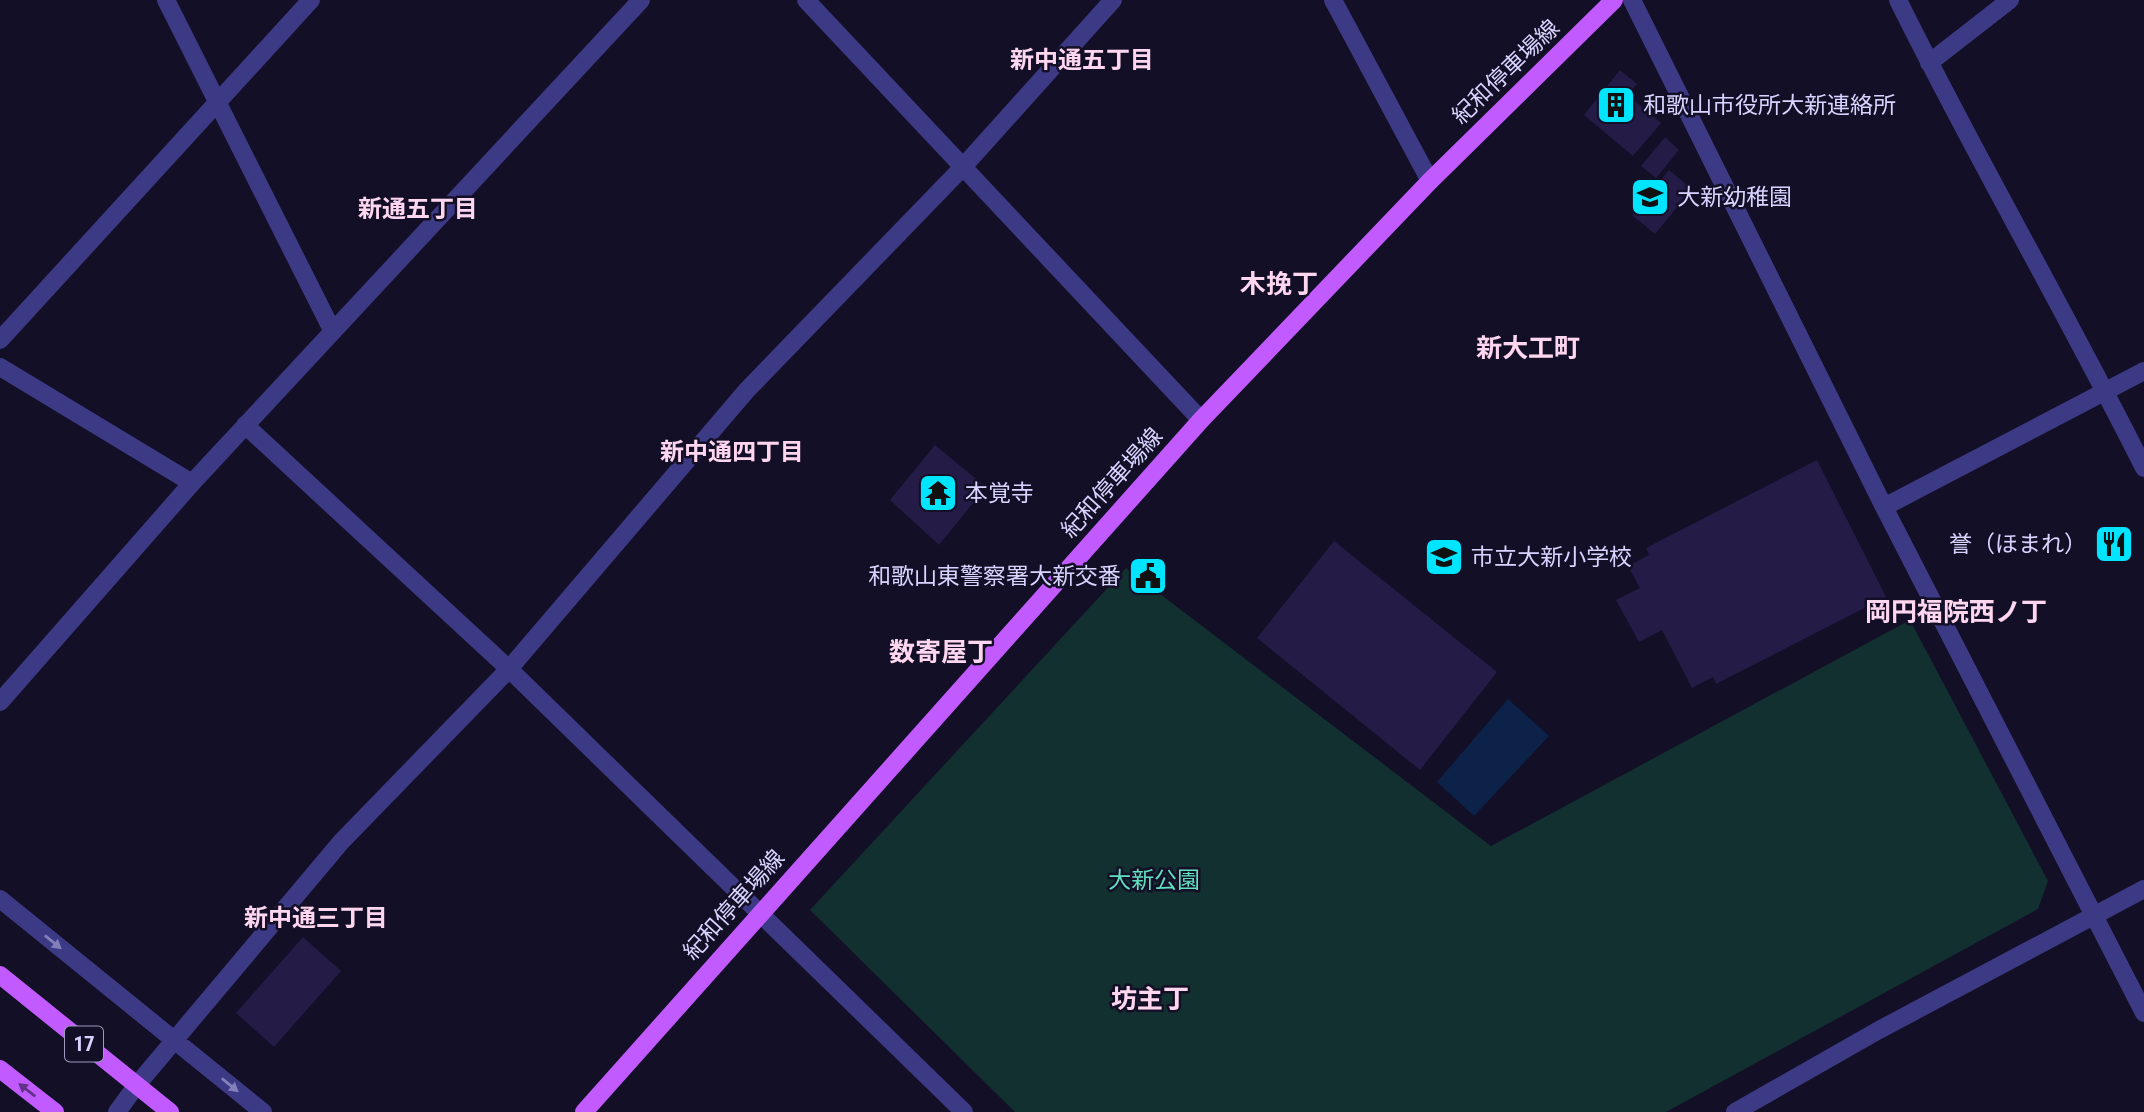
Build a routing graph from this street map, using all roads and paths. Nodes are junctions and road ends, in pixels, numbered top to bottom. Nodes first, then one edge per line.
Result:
1 (166, 0) edge
2 (311, 0) edge
3 (641, 0) edge
4 (806, 0) edge
5 (1113, 0) edge
6 (1333, 0) edge
7 (1614, 0) edge
8 (1632, 0) edge
9 (1898, 0) edge
10 (2010, 0) edge
11 (1929, 63) junction
12 (217, 103) junction
13 (962, 168) junction
14 (1430, 181) junction
15 (332, 330) junction
16 (0, 340) edge
17 (0, 367) edge
18 (2144, 371) edge
19 (2105, 391) junction
20 (1201, 420) junction
21 (245, 425) junction
22 (2144, 468) edge
23 (192, 483) junction
24 (1884, 507) junction
25 (509, 669) junction
26 (0, 702) edge
27 (2144, 889) edge
28 (0, 899) edge
29 (759, 914) junction
30 (2093, 917) junction
31 (0, 975) edge
32 (2144, 1013) edge
33 (174, 1040) junction
34 (0, 1069) edge
35 (136, 1086) junction
36 (55, 1112) edge
37 (117, 1112) edge
38 (170, 1112) edge
39 (263, 1112) edge
40 (584, 1112) edge
41 (964, 1112) edge
42 (1735, 1112) edge

1 - 12 street
2 - 12 street
3 - 15 street
4 - 13 street
5 - 13 street
6 - 14 street
7 - 14 main road, 紀和停車場線
8 - 24 street
9 - 11 street
10 - 11 street
11 - 19 street
12 - 15 street
12 - 16 street
13 - 20 street
13 - 25 street
14 - 20 main road, 紀和停車場線
15 - 21 street
17 - 23 street
18 - 19 street
19 - 22 street
19 - 24 street
20 - 29 main road, 紀和停車場線
21 - 23 street
21 - 25 street
23 - 26 street
24 - 30 street
25 - 29 street
25 - 33 street
27 - 30 street
28 -> 33 street
29 - 40 main road, 紀和停車場線
29 - 41 street
30 - 32 street
30 - 42 street
31 - 35 main road, 17
33 - 35 street
33 -> 39 street
36 -> 34 main road
35 - 37 street
35 - 38 main road, 17

